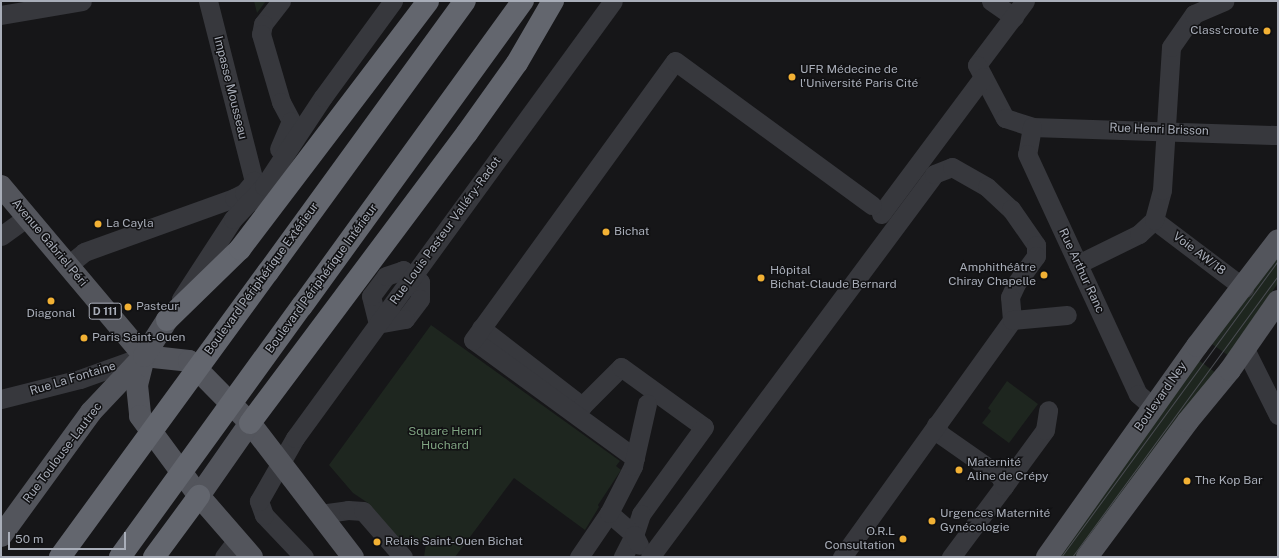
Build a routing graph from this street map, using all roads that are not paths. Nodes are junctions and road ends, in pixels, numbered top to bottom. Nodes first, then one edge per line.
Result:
1 (82, 1) edge
2 (208, 1) edge
3 (281, 1) edge
4 (393, 1) edge
5 (428, 1) edge
6 (465, 1) edge
7 (523, 1) edge
8 (553, 1) edge
9 (613, 1) edge
10 (991, 1) edge
11 (1025, 1) edge
12 (1224, 1) edge
13 (1, 15) edge
14 (1014, 16) junction
15 (983, 77) junction
16 (299, 121) junction
17 (1032, 127) junction
18 (1166, 130) junction
19 (1277, 138) edge
20 (253, 178) junction
21 (1, 186) edge
22 (238, 204) junction
23 (27, 217) junction
24 (1154, 220) junction
25 (1, 236) edge
26 (1278, 240) edge
27 (1078, 264) junction
28 (67, 266) junction
29 (1244, 288) junction
30 (1278, 301) edge
31 (1067, 316) dead end
32 (167, 320) junction
33 (1012, 320) junction
34 (481, 328) junction
35 (1244, 347) junction
36 (144, 356) junction
37 (1, 399) edge
38 (647, 404) dead end
39 (1154, 408) junction
40 (1048, 410) dead end
41 (1278, 413) edge
42 (250, 423) junction
43 (936, 425) junction
44 (635, 458) junction
45 (281, 462) junction
46 (1004, 486) junction
47 (199, 496) junction
48 (609, 513) junction
49 (320, 514) junction
50 (634, 535) junction
51 (1, 536) edge
52 (237, 540) junction
53 (584, 555) edge
54 (60, 557) edge
55 (120, 557) edge
56 (154, 557) edge
57 (224, 557) edge
58 (251, 557) edge
59 (304, 557) edge
60 (353, 557) edge
61 (403, 557) edge
62 (623, 557) edge
63 (645, 557) edge
64 (650, 557) edge
65 (842, 557) edge
66 (951, 557) edge
67 (1047, 557) edge
68 (1086, 557) edge

1 - 13 street
2 - 20 street, Impasse Mousseau
3 - 16 street
4 - 16 street
5 - 32 highway
6 - 54 highway, Boulevard Périphérique Extérieur, bridge
7 - 55 highway, Boulevard Périphérique Intérieur, bridge
8 - 42 highway
9 - 45 street, Rue Louis Pasteur Valléry-Radot
10 - 14 street
11 - 14 street
12 - 18 street
14 - 15 street
15 - 17 street, Rue Henri Brisson
15 - 34 street
16 - 20 street
16 - 22 street
17 - 18 street, Rue Henri Brisson
17 - 27 street, Rue Arthur Ranc
18 - 19 street, Rue Henri Brisson
18 - 24 street
20 - 22 street
21 - 23 main road, Avenue Gabriel Péri / D 111
22 - 28 street
22 - 32 street
23 - 25 street
23 - 28 main road, Avenue Gabriel Péri / D 111
24 - 27 street
24 - 29 street, Voie AW/18
26 - 29 main road, Boulevard Ney
27 - 39 street, Rue Arthur Ranc
28 - 36 main road, Avenue Gabriel Péri / D 111
29 - 39 main road, Boulevard Ney
30 - 35 main road
31 - 33 street
32 - 36 main road
33 - 43 street
33 - 64 street
34 - 44 street
34 - 50 street
35 - 41 street
35 - 68 main road
36 - 37 street, Rue La Fontaine
36 - 42 main road
36 - 47 main road
36 - 51 main road, Rue Toulouse-Lautrec
38 - 44 street
39 - 67 main road, Boulevard Ney
40 - 46 street
42 - 45 main road
42 - 47 main road
43 - 46 street
43 - 65 street
44 - 48 street
45 - 49 main road
45 - 59 street, Rue Louis Pasteur Valléry-Radot
46 - 66 street
47 - 52 main road
47 - 56 highway
48 - 50 street
48 - 53 street
49 - 60 main road
49 - 61 street
50 - 62 street
50 - 63 street
52 - 57 street
52 - 58 main road

